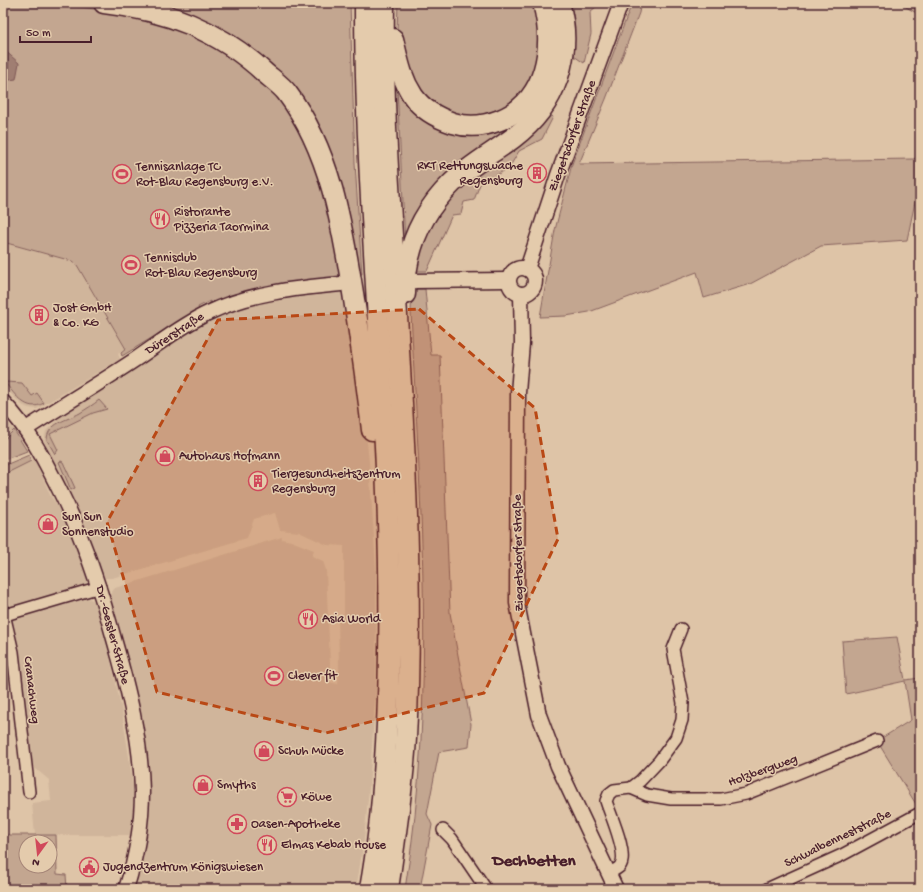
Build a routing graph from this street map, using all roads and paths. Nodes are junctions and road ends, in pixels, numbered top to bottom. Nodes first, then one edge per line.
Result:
1 (104, 3) edge
2 (366, 3) edge
3 (384, 3) edge
4 (392, 3) edge
5 (543, 3) edge
6 (559, 3) edge
7 (621, 3) edge
8 (527, 269) junction
9 (508, 280) junction
10 (413, 281) dead end
11 (341, 284) dead end
12 (521, 294) junction
13 (398, 332) junction
14 (3, 402) edge
15 (26, 429) junction
16 (389, 538) junction
17 (100, 587) junction
18 (4, 613) edge
19 (681, 629) dead end
20 (877, 741) dead end
21 (630, 788) junction
22 (29, 792) dead end
23 (920, 813) edge
24 (443, 830) dead end
25 (609, 873) junction
26 (126, 889) edge
27 (370, 889) edge
28 (388, 889) edge
29 (486, 889) edge
30 (616, 889) edge
31 (768, 889) edge

1 - 16 highway
2 - 16 highway
3 - 13 highway
4 - 5 highway
6 - 13 highway
7 - 8 street, Ziegetsdorfer Straße
8 - 9 street
8 - 12 street
9 - 10 street
9 - 12 street
11 - 15 street, Dürerstraße
12 - 25 street, Ziegetsdorfer Straße
13 - 28 highway
14 - 15 street, Dr.-Gessler-Straße
15 - 17 street, Dr.-Gessler-Straße
16 - 27 highway
17 - 18 street, Cranachweg
17 - 26 street, Dr.-Gessler-Straße
18 - 22 street, Cranachweg
19 - 21 street
20 - 21 street, Holzbergweg
21 - 25 street
23 - 31 street, Schwalbenneststraße
24 - 29 street
25 - 30 street, Ziegetsdorfer Straße

